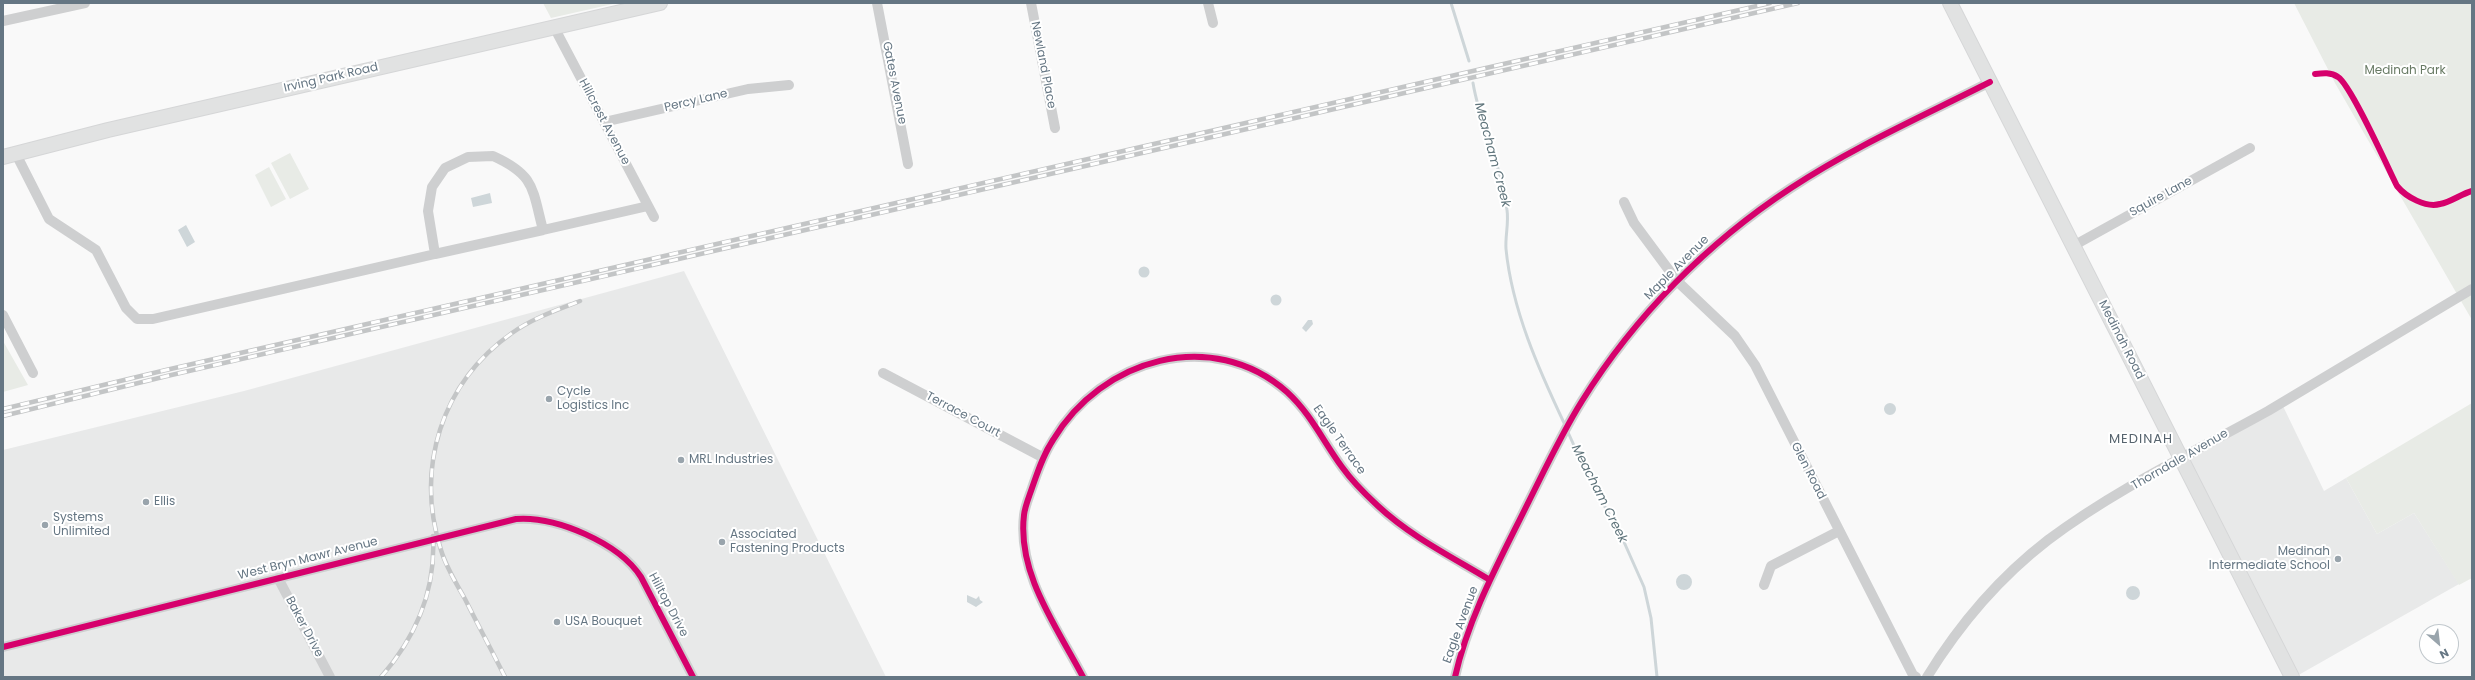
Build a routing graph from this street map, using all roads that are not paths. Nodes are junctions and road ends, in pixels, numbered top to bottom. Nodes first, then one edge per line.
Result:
1 (85, 3) edge
2 (660, 3) edge
3 (877, 3) edge
4 (1031, 3) edge
5 (1208, 3) edge
6 (1950, 3) edge
7 (66, 5) edge
8 (3, 21) edge
9 (1213, 23) dead end
10 (554, 27) junction
11 (1990, 82) junction
12 (789, 85) dead end
13 (604, 122) junction
14 (1056, 128) dead end
15 (2250, 148) dead end
16 (9, 156) edge
17 (908, 164) dead end
18 (1624, 202) dead end
19 (648, 206) junction
20 (654, 217) dead end
21 (543, 230) junction
22 (2073, 246) junction
23 (435, 254) junction
24 (1677, 281) junction
25 (2472, 289) edge
26 (3, 315) edge
27 (33, 373) dead end
28 (883, 373) dead end
29 (1042, 457) junction
30 (2182, 458) junction
31 (1839, 531) junction
32 (616, 551) joint
33 (278, 578) junction
34 (1490, 580) junction
35 (1764, 585) dead end
36 (3, 647) edge
37 (330, 677) edge
38 (693, 677) edge
39 (1083, 677) edge
40 (1455, 677) edge
41 (1916, 677) edge
42 (1928, 677) edge
43 (2292, 677) edge

1 - 7 street
2 - 10 main road, Irving Park Road
3 - 17 street, Gates Avenue
4 - 14 street, Newland Place
5 - 9 street
6 - 11 main road, Medinah Road
7 - 8 street
10 - 13 street, Hillcrest Avenue
10 - 16 main road, Irving Park Road
11 - 22 main road, Medinah Road
11 - 24 street, Maple Avenue
12 - 13 street, Percy Lane
13 - 19 street, Hillcrest Avenue
15 - 22 street, Squire Lane
16 - 23 street
18 - 24 street, Glen Road
19 - 20 street, Hillcrest Avenue
19 - 21 street
21 - 23 street
21 - 23 street
22 - 30 main road, Medinah Road
24 - 31 street, Glen Road
24 - 34 street, Maple Avenue
25 - 30 street, Thorndale Avenue
26 - 27 street
28 - 29 street, Terrace Court
29 - 34 street, Eagle Terrace
29 - 39 street, Eagle Terrace
30 - 42 street, Thorndale Avenue
30 - 43 main road, Medinah Road
31 - 35 street
31 - 41 street, Glen Road
32 - 33 street, West Bryn Mawr Avenue
32 - 38 street, Hilltop Drive
33 - 36 street, West Bryn Mawr Avenue
33 - 37 street, Baker Drive
34 - 40 street, Eagle Avenue

